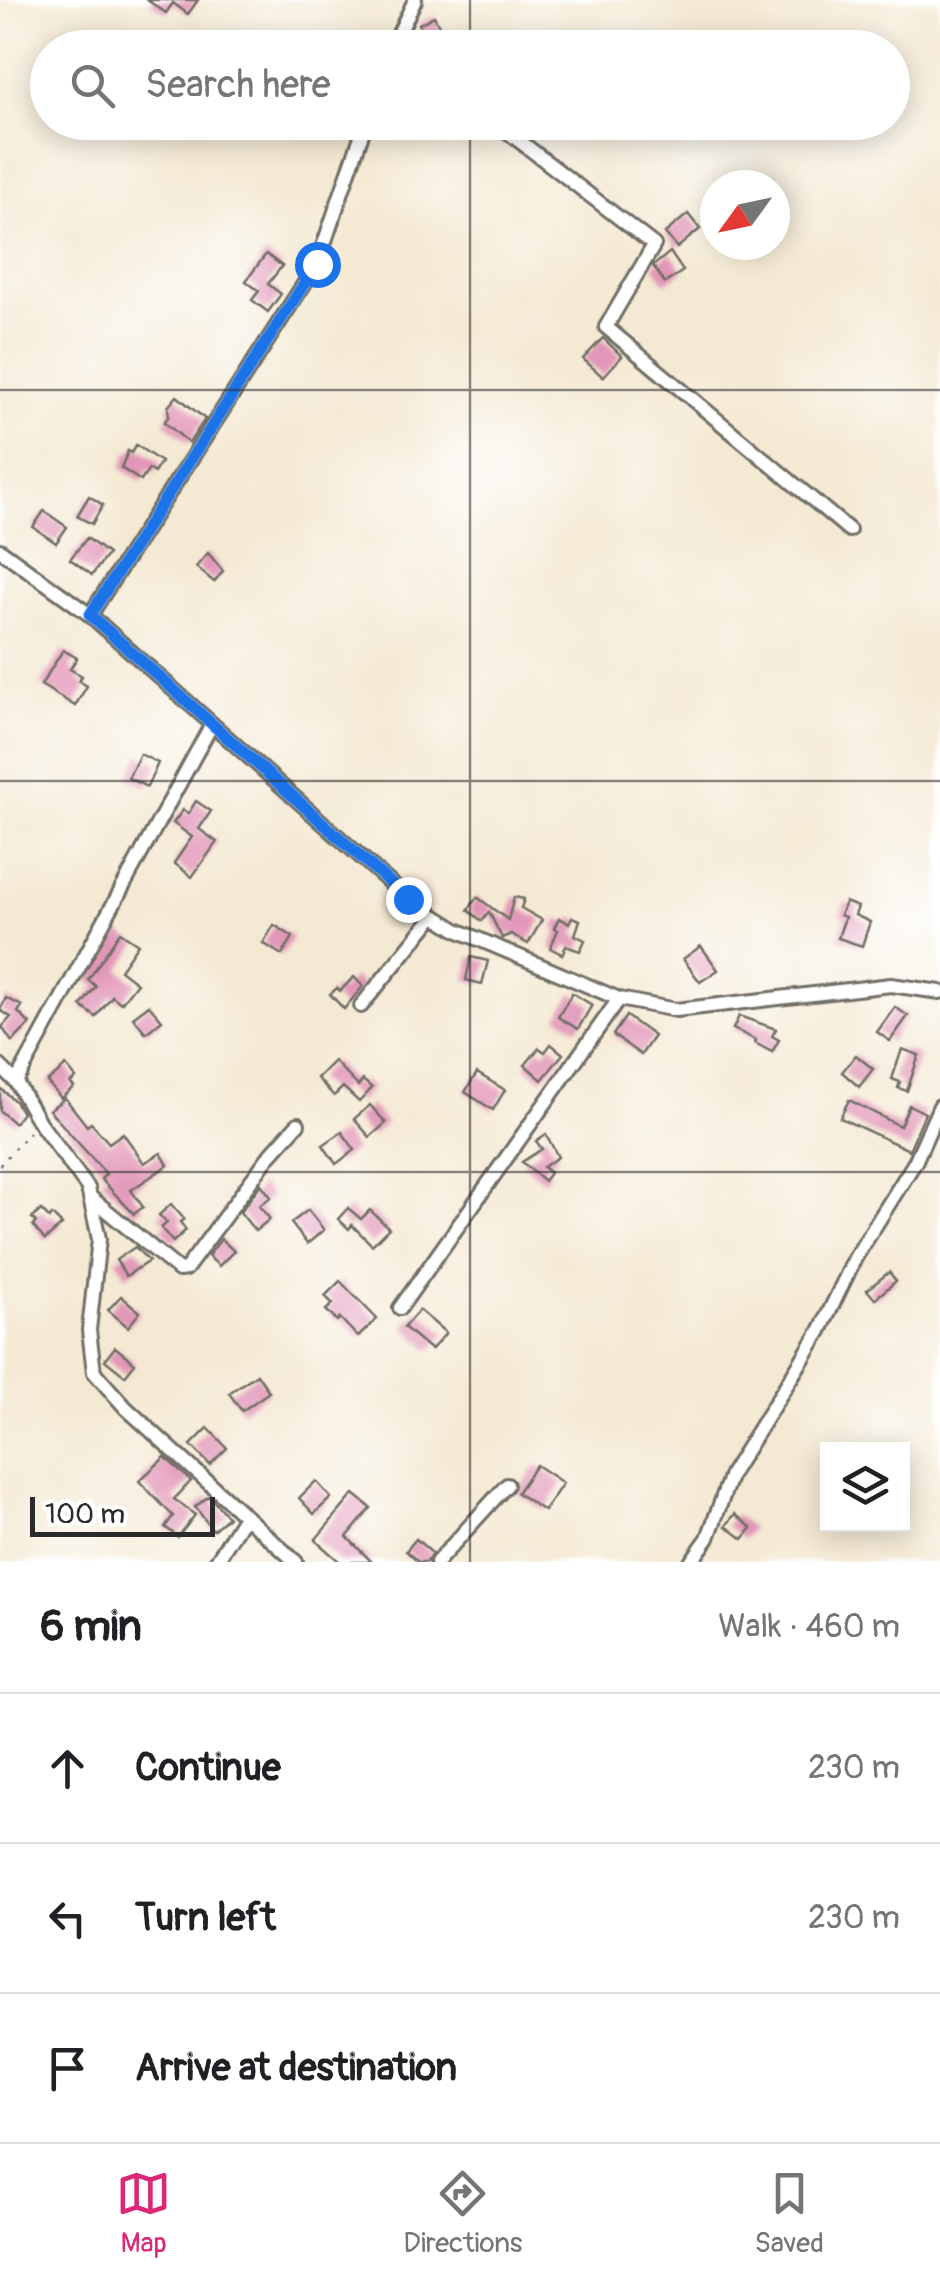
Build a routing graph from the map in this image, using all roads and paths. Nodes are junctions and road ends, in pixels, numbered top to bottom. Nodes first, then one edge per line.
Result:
1 (415, 0) edge
2 (401, 30) edge
3 (360, 140) edge
4 (518, 140) edge
5 (849, 530) dead end
6 (0, 550) edge
7 (90, 615) junction
8 (212, 724) junction
9 (434, 916) junction
10 (940, 992) edge
11 (618, 1000) junction
12 (361, 1006) dead end
13 (0, 1066) edge
14 (16, 1082) junction
15 (940, 1106) edge
16 (38, 1122) junction
17 (298, 1124) dead end
18 (0, 1165) edge
19 (90, 1198) junction
20 (400, 1308) dead end
21 (507, 1485) dead end
22 (245, 1516) junction
23 (216, 1562) edge
24 (296, 1562) edge
25 (437, 1562) edge
26 (691, 1562) edge

1 - 2 street
3 - 7 street
4 - 5 street
6 - 7 street
7 - 8 street
8 - 9 street
8 - 14 street
9 - 11 street
9 - 12 street
10 - 11 street
11 - 20 street
13 - 14 street
14 - 16 street
15 - 26 street
16 - 18 path
16 - 19 street
17 - 19 street
19 - 22 street
21 - 25 street
22 - 23 street
22 - 24 street

